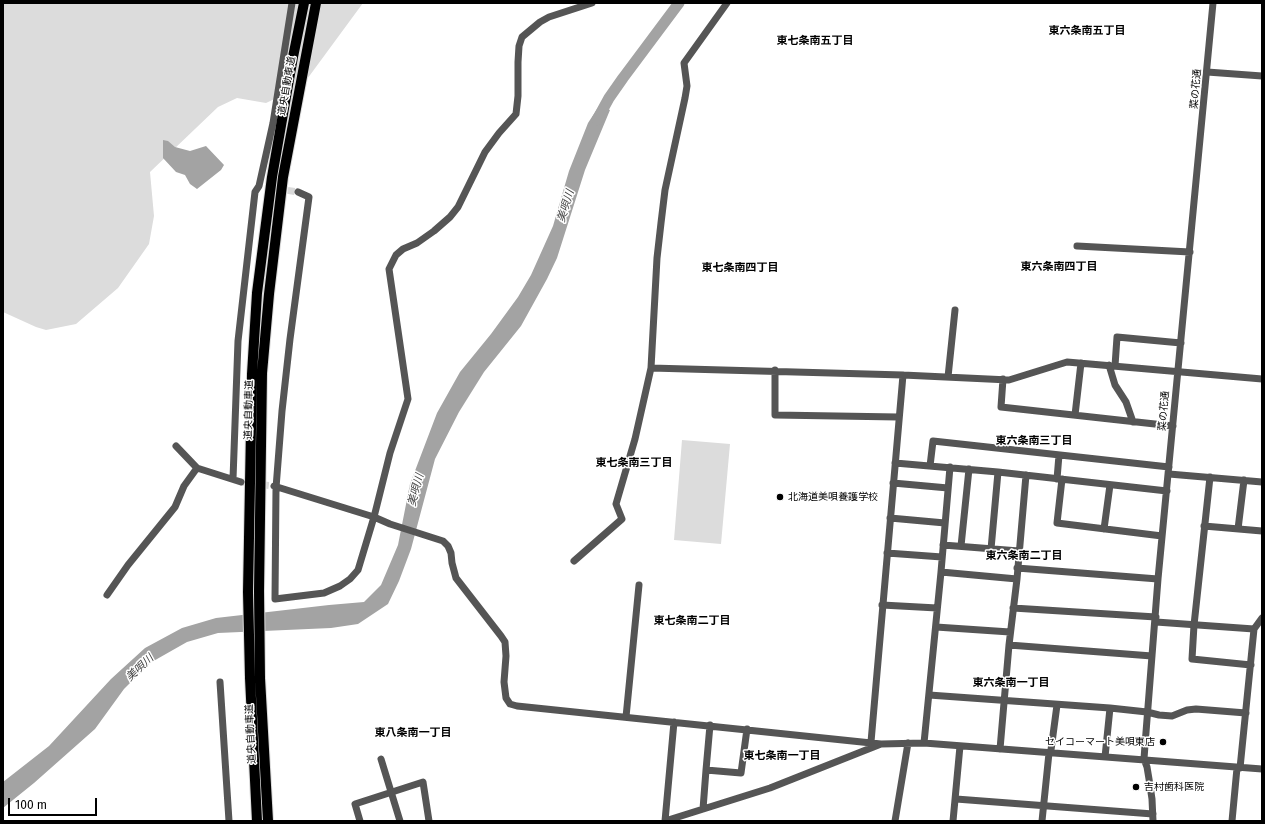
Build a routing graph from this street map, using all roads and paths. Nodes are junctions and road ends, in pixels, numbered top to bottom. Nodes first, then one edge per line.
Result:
1 (292, 3) edge
2 (304, 3) edge
3 (316, 3) edge
4 (592, 3) edge
5 (727, 3) edge
6 (1213, 3) edge
7 (1262, 69) edge
8 (1207, 72) junction
9 (1262, 76) edge
10 (298, 192) tunnel mouth
11 (1077, 246) dead end
12 (1190, 252) junction
13 (955, 310) dead end
14 (1181, 343) junction
15 (1081, 363) junction
16 (1112, 366) junction
17 (651, 368) junction
18 (775, 370) junction
19 (1178, 371) junction
20 (903, 375) junction
21 (948, 377) junction
22 (1262, 379) edge
23 (1003, 380) junction
24 (1075, 415) junction
25 (898, 418) junction
26 (1133, 422) junction
27 (1173, 426) junction
28 (176, 446) dead end
29 (1059, 455) junction
30 (895, 464) junction
31 (930, 466) junction
32 (197, 468) junction
33 (950, 468) junction
34 (969, 469) junction
35 (1169, 471) junction
36 (998, 472) junction
37 (1026, 475) junction
38 (1210, 477) junction
39 (233, 479) junction
40 (1060, 479) junction
41 (1244, 480) junction
42 (241, 482) tunnel mouth
43 (1262, 482) edge
44 (893, 483) junction
45 (1110, 485) junction
46 (275, 487) junction
47 (948, 488) junction
48 (1166, 491) junction
49 (374, 517) junction
50 (890, 518) junction
51 (945, 523) junction
52 (1204, 526) junction
53 (1104, 528) junction
54 (1238, 529) junction
55 (1262, 531) edge
56 (1162, 536) junction
57 (943, 545) junction
58 (961, 546) junction
59 (991, 549) junction
60 (1019, 551) junction
61 (887, 553) junction
62 (942, 557) junction
63 (574, 561) dead end
64 (1017, 568) junction
65 (941, 572) junction
66 (1017, 579) junction
67 (1158, 579) junction
68 (639, 585) dead end
69 (254, 591) junction
70 (107, 595) dead end
71 (882, 605) junction
72 (937, 608) junction
73 (1013, 608) junction
74 (1262, 618) edge
75 (1156, 620) junction
76 (1194, 625) junction
77 (936, 627) junction
78 (1254, 628) junction
79 (1010, 632) junction
80 (1009, 645) junction
81 (1152, 656) junction
82 (1251, 665) junction
83 (255, 678) junction
84 (220, 682) dead end
85 (929, 695) junction
86 (1004, 701) junction
87 (1058, 705) junction
88 (1110, 708) junction
89 (1147, 712) junction
90 (1246, 713) junction
91 (626, 717) junction
92 (674, 722) junction
93 (710, 725) junction
94 (747, 729) junction
95 (871, 742) junction
96 (908, 743) junction
97 (924, 743) junction
98 (881, 744) junction
99 (263, 745) junction
100 (960, 746) junction
101 (1000, 749) junction
102 (1049, 753) junction
103 (1105, 757) junction
104 (381, 759) dead end
105 (1144, 759) junction
106 (1239, 768) junction
107 (1262, 769) edge
108 (706, 770) junction
109 (391, 792) junction
110 (956, 799) junction
111 (1044, 806) junction
112 (703, 809) junction
113 (1153, 817) edge
114 (229, 821) edge
115 (257, 821) edge
116 (268, 821) edge
117 (273, 821) edge
118 (360, 821) edge
119 (400, 821) edge
120 (429, 821) edge
121 (665, 821) edge
122 (895, 821) edge
123 (953, 821) edge
124 (1042, 821) edge
125 (1232, 821) edge

1 - 39 street
2 - 69 highway, 道央自動車道
3 - 69 highway, 道央自動車道
4 - 49 street
5 - 17 street
6 - 8 street, 菜の花通
7 - 9 street
8 - 9 street
8 - 12 street, 菜の花通
10 - 46 street
11 - 12 street
12 - 14 street, 菜の花通
13 - 21 street
14 - 16 street
14 - 19 street, 菜の花通
15 - 16 street
15 - 23 street
15 - 24 street
16 - 19 street
16 - 26 street
17 - 18 street
17 - 63 street
18 - 20 street
18 - 25 street
19 - 22 street
19 - 27 street, 菜の花通
20 - 21 street
20 - 25 street
21 - 23 street
23 - 24 street
24 - 26 street
25 - 30 street
26 - 27 street
27 - 35 street, 菜の花通
28 - 32 street
29 - 31 street
29 - 35 street
29 - 40 street
30 - 31 street
30 - 44 street
31 - 33 street
32 - 39 street
32 - 70 street
33 - 34 street
33 - 47 street
34 - 36 street
34 - 58 street
35 - 38 street
35 - 48 street, 菜の花通
36 - 37 street
36 - 59 street
37 - 40 street
37 - 60 street
38 - 41 street
38 - 52 street
39 - 42 street
40 - 45 street
40 - 53 street
41 - 43 street
41 - 54 street
44 - 47 street
44 - 50 street
45 - 48 street
45 - 53 street
46 - 49 street
46 - 49 street
47 - 51 street
48 - 56 street, 菜の花通
49 - 91 street
50 - 51 street
50 - 61 street
51 - 57 street
52 - 54 street
52 - 76 street
53 - 56 street
54 - 55 street
56 - 67 street, 菜の花通
57 - 58 street
57 - 62 street
58 - 59 street
59 - 60 street
60 - 64 street
61 - 62 street
61 - 71 street
62 - 65 street
64 - 66 street
64 - 67 street
65 - 66 street
65 - 72 street
66 - 73 street
67 - 75 street, 菜の花通
68 - 91 street
69 - 83 highway, 道央自動車道
71 - 72 street
71 - 95 street
72 - 77 street
73 - 75 street
73 - 79 street
74 - 78 street
75 - 76 street
75 - 81 street, 菜の花通
76 - 78 street
76 - 82 street
77 - 79 street
77 - 85 street
78 - 82 street
79 - 80 street
80 - 81 street
80 - 86 street
81 - 89 street, 菜の花通
82 - 90 street
83 - 99 highway, 道央自動車道
83 - 115 highway, 道央自動車道
84 - 114 street
85 - 86 street
85 - 97 street
86 - 87 street
86 - 101 street
87 - 88 street
87 - 102 street
88 - 89 street
88 - 103 street
89 - 90 street
89 - 105 street, 菜の花通
90 - 106 street
91 - 92 street
92 - 93 street
92 - 121 street
93 - 94 street
93 - 108 street
94 - 95 street
94 - 108 street
95 - 98 street
96 - 97 street
96 - 98 street
96 - 122 street
97 - 100 street
98 - 112 street
99 - 116 highway, 道央自動車道
99 - 117 highway
100 - 101 street
100 - 110 street
101 - 102 street
102 - 103 street
102 - 111 street
103 - 105 street
104 - 109 street
105 - 106 street
105 - 113 street, 菜の花通
106 - 107 street
106 - 125 street
108 - 112 street
109 - 118 street
109 - 119 street
109 - 120 street
110 - 111 street
110 - 123 street
111 - 113 street
111 - 124 street
112 - 121 street

